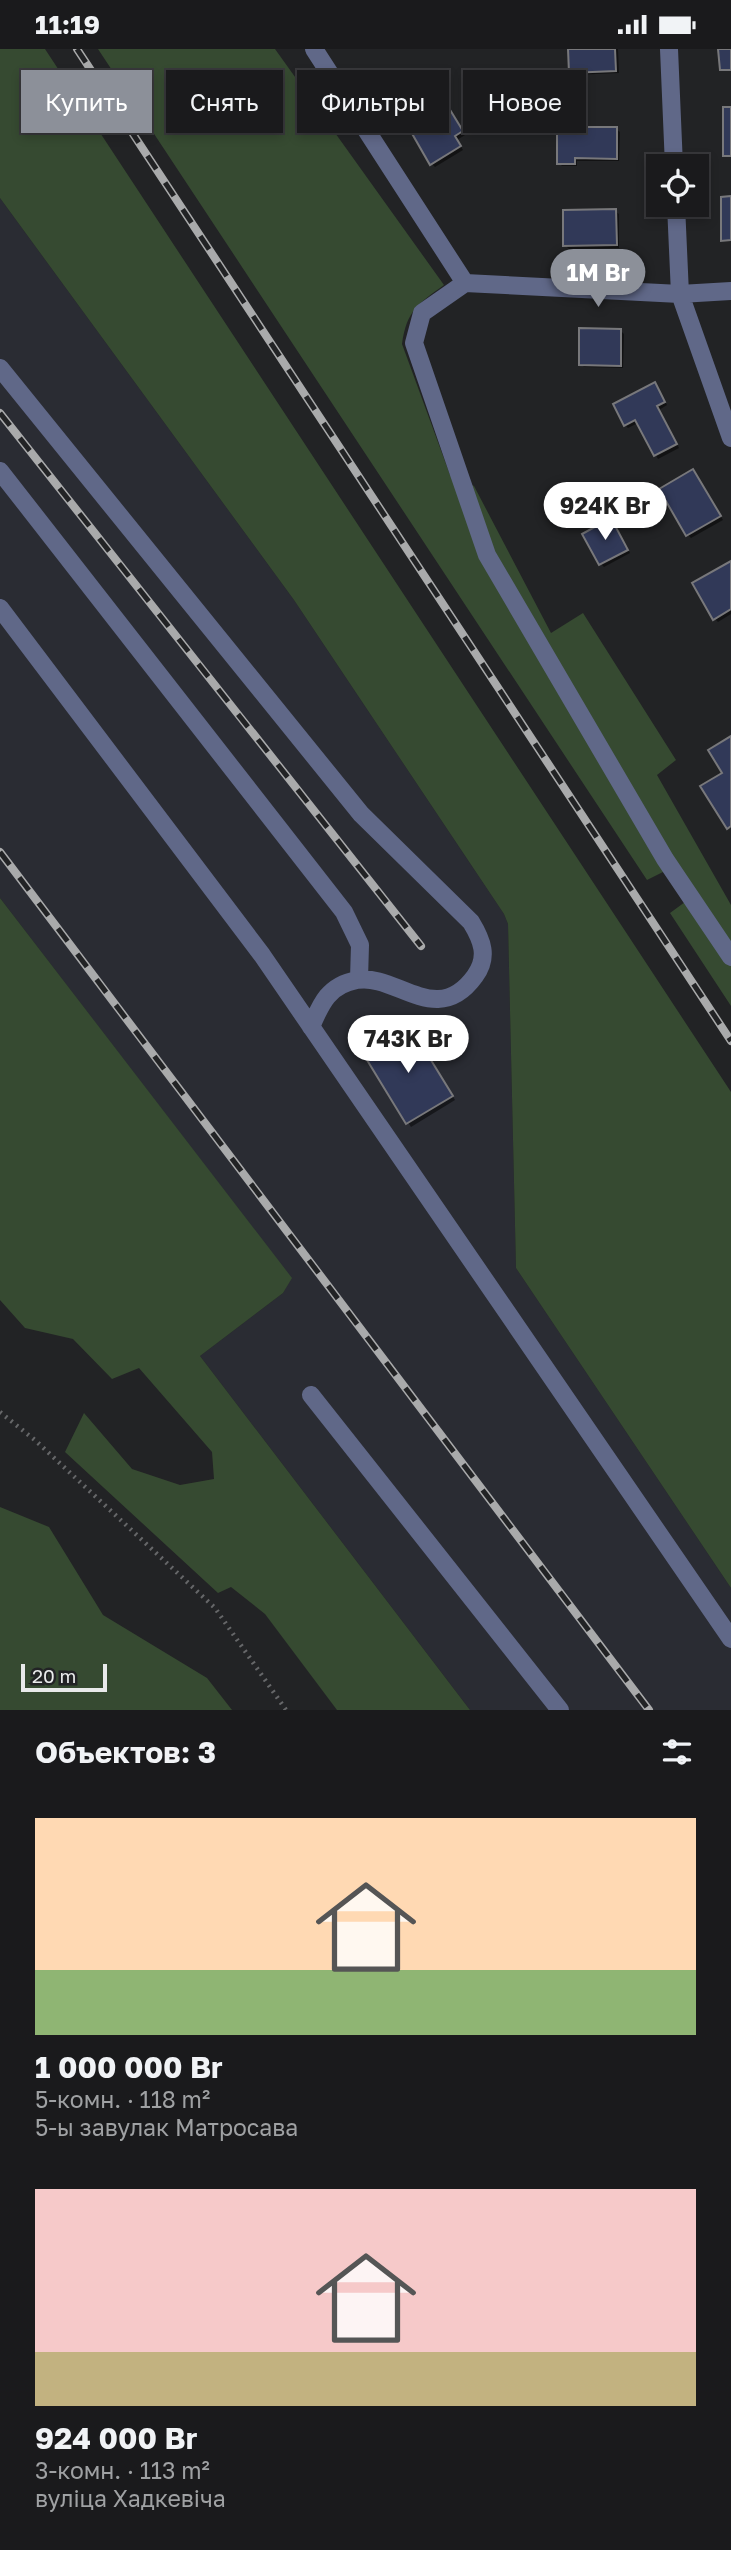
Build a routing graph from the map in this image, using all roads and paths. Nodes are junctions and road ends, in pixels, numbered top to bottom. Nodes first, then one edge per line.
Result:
1 (314, 49) edge
2 (669, 49) edge
3 (673, 154) edge
4 (677, 217) edge
5 (465, 283) junction
6 (731, 291) edge
7 (680, 294) junction
8 (0, 367) edge
9 (731, 439) edge
10 (0, 471) edge
11 (0, 608) edge
12 (731, 957) edge
13 (359, 979) junction
14 (311, 1027) junction
15 (311, 1395) dead end
16 (0, 1412) edge
17 (731, 1639) edge
18 (286, 1710) edge
19 (560, 1710) edge

1 - 5 street
2 - 3 street
4 - 7 street
5 - 7 street
5 - 12 street
6 - 7 street
7 - 9 street
8 - 13 street
10 - 13 street
11 - 14 street
13 - 14 street
14 - 17 street
15 - 19 street
16 - 18 path

